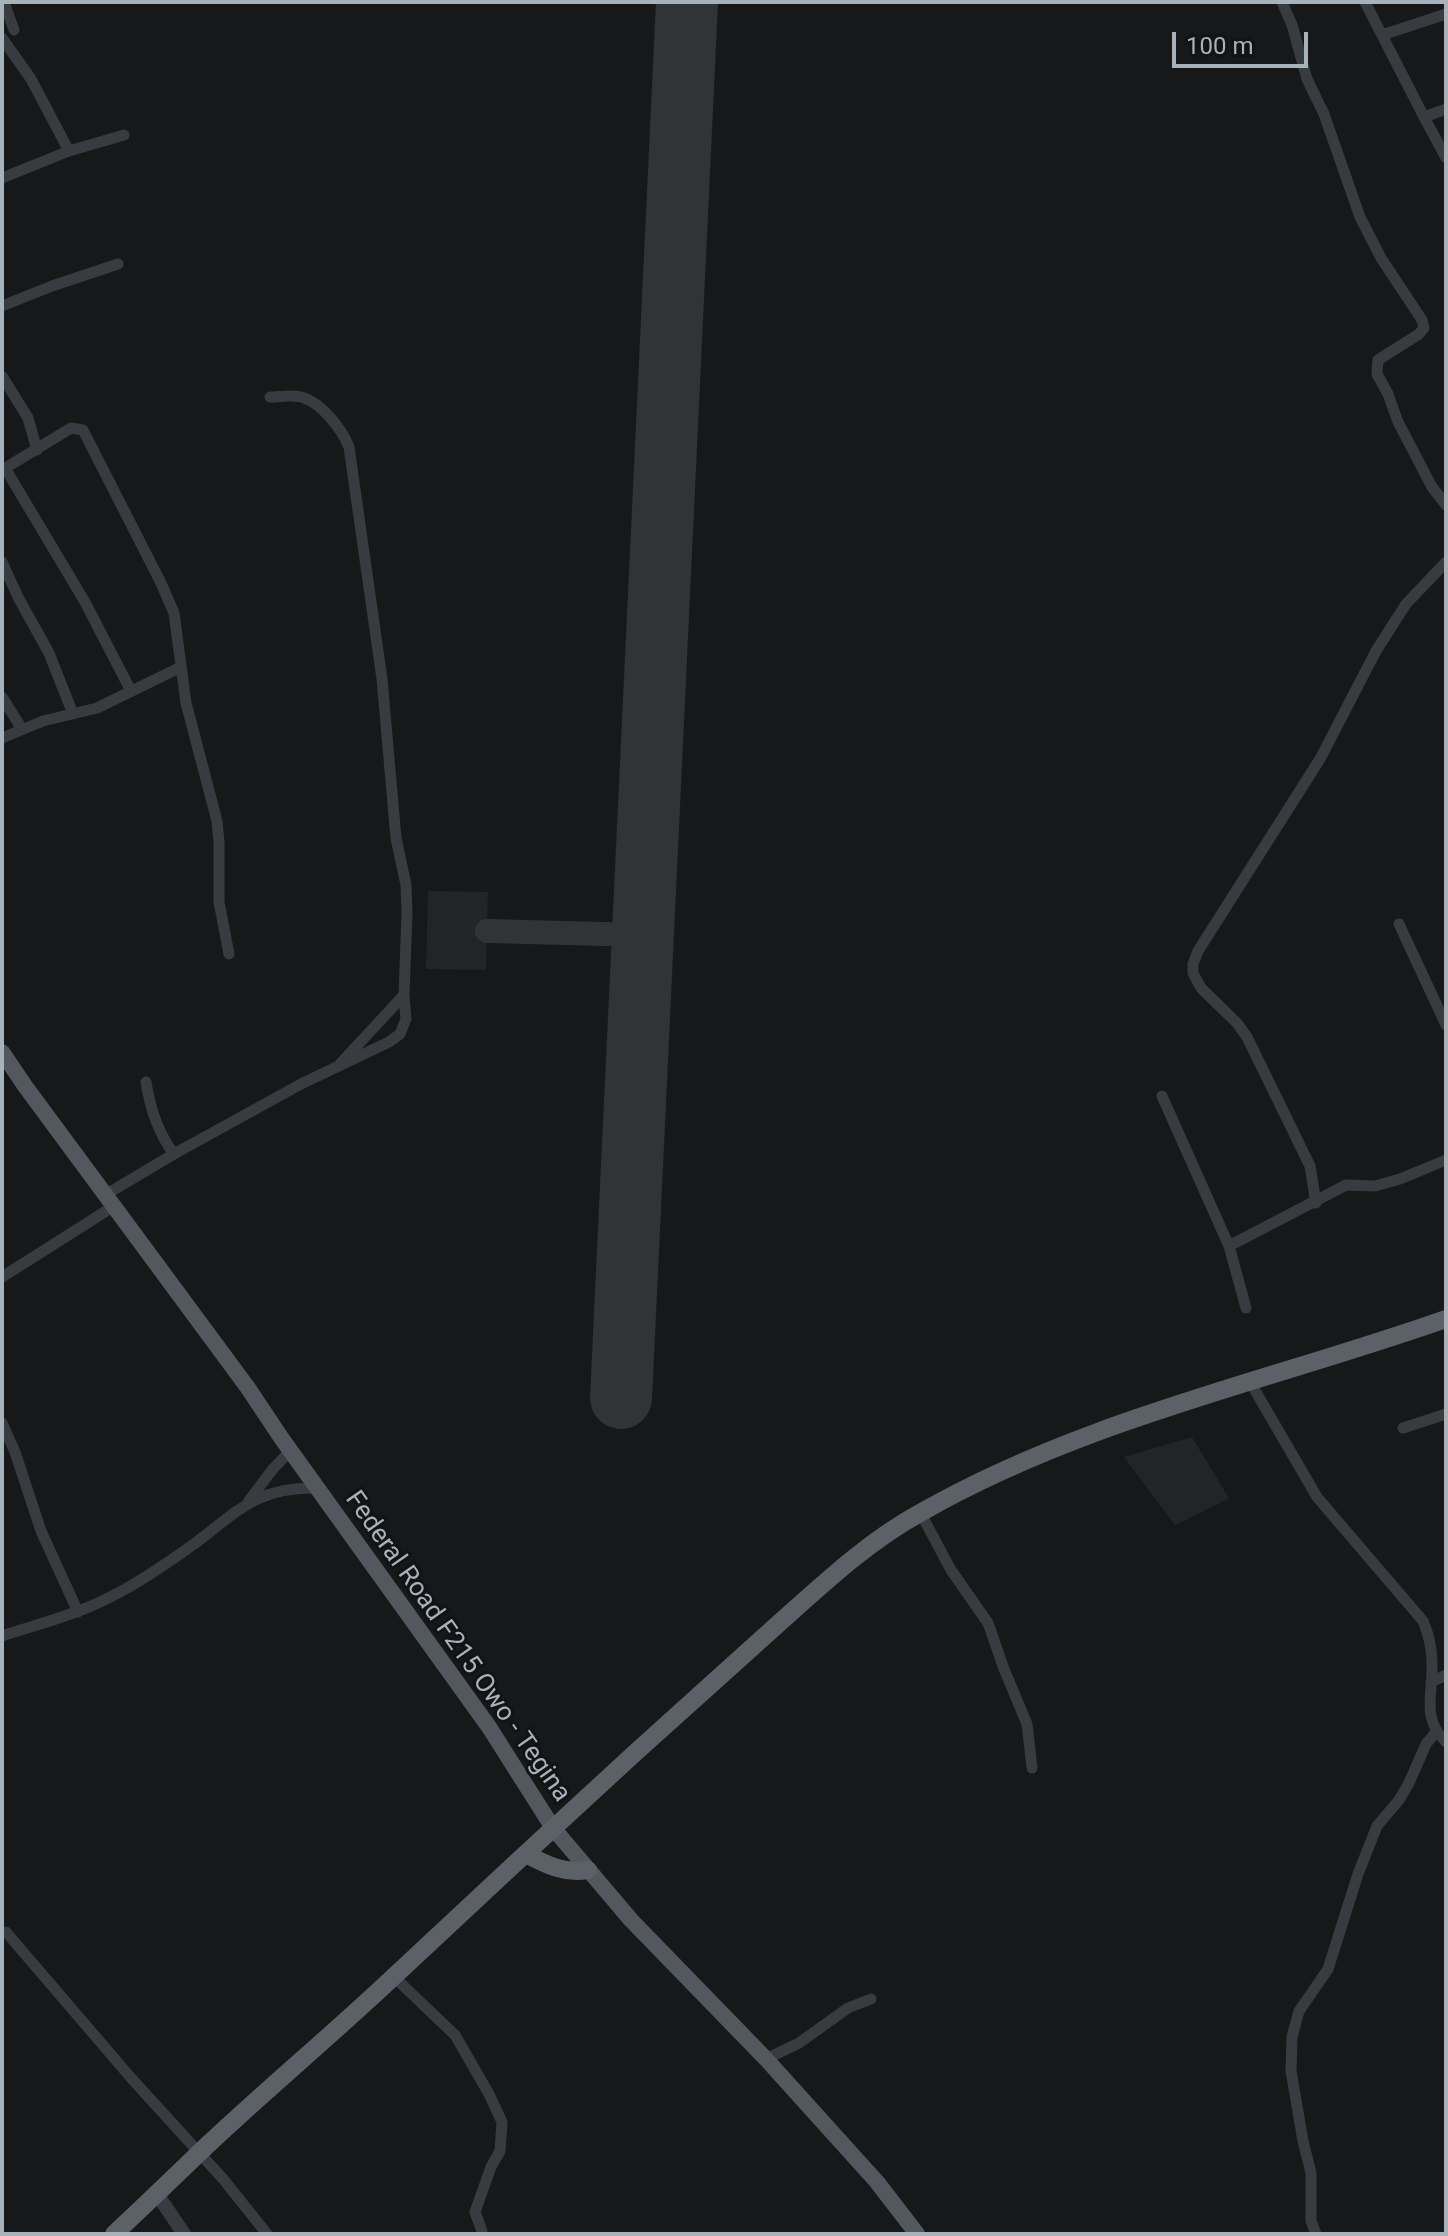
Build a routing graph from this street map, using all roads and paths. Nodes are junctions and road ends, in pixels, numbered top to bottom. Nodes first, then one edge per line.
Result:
1 (4, 2) edge
2 (1282, 2) edge
3 (1365, 2) edge
4 (1446, 14) edge
5 (14, 30) dead end
6 (1382, 35) junction
7 (2, 38) edge
8 (1446, 109) edge
9 (1424, 117) junction
10 (124, 135) dead end
11 (69, 151) junction
12 (1446, 158) edge
13 (2, 178) edge
14 (118, 264) dead end
15 (2, 306) edge
16 (2, 376) edge
17 (270, 397) dead end
18 (37, 450) junction
19 (4, 469) edge
20 (1446, 505) edge
21 (2, 562) edge
22 (1446, 562) edge
23 (181, 667) junction
24 (131, 691) junction
25 (2, 697) edge
26 (73, 714) junction
27 (22, 729) junction
28 (2, 738) edge
29 (1399, 924) dead end
30 (229, 954) dead end
31 (404, 995) junction
32 (1446, 1025) edge
33 (2, 1052) edge
34 (340, 1064) junction
35 (146, 1082) dead end
36 (1162, 1096) dead end
37 (174, 1154) junction
38 (1446, 1160) edge
39 (110, 1200) junction
40 (1316, 1203) junction
41 (1229, 1246) junction
42 (2, 1277) edge
43 (1246, 1308) dead end
44 (1446, 1319) edge
45 (1249, 1380) junction
46 (1446, 1414) edge
47 (2, 1423) edge
48 (1403, 1428) dead end
49 (291, 1450) junction
50 (15, 1452) junction
51 (2, 1460) edge
52 (318, 1488) junction
53 (247, 1502) junction
54 (920, 1512) junction
55 (78, 1612) junction
56 (2, 1636) edge
57 (1446, 1675) edge
58 (1431, 1682) junction
59 (1436, 1732) junction
60 (1446, 1742) edge
61 (1032, 1768) dead end
62 (553, 1828) junction
63 (526, 1854) junction
64 (588, 1870) junction
65 (6, 1932) dead end
66 (393, 1976) junction
67 (871, 1999) dead end
68 (766, 2059) junction
69 (198, 2153) junction
70 (157, 2194) junction
71 (482, 2231) dead end
72 (114, 2234) edge
73 (184, 2234) edge
74 (267, 2234) edge
75 (917, 2234) edge
76 (1316, 2234) edge

1 - 5 street
2 - 20 street
3 - 6 street
4 - 6 street
6 - 9 street
7 - 11 street
8 - 9 street
9 - 12 street
10 - 11 street
11 - 13 street
14 - 15 street
16 - 18 street
17 - 31 street
18 - 19 street
18 - 23 street
19 - 24 street
21 - 26 street
22 - 40 street
23 - 24 street
23 - 30 street
24 - 26 street
25 - 27 street
26 - 27 street
27 - 28 street
29 - 32 street
31 - 34 street
31 - 34 street
33 - 39 main road, Federal Road F215 Owo - Tegina
34 - 37 street
35 - 37 street
36 - 41 street
37 - 39 street
38 - 40 street
39 - 42 street
39 - 49 main road, Federal Road F215 Owo - Tegina
40 - 41 street
41 - 43 street
44 - 45 highway
45 - 54 highway
45 - 58 street
46 - 48 street
47 - 50 street
49 - 52 main road, Federal Road F215 Owo - Tegina
49 - 53 street
50 - 51 street
50 - 55 street
52 - 53 street
52 - 62 main road, Federal Road F215 Owo - Tegina
53 - 55 street
54 - 61 street
54 - 62 highway
55 - 56 street
57 - 58 street
58 - 59 street
59 - 60 street
59 - 76 street
62 - 63 highway
62 - 64 main road, Federal Road F215 Owo - Tegina
63 - 64 highway
63 - 66 highway
64 - 68 main road, Federal Road F215 Owo - Tegina
65 - 69 street
66 - 69 highway
66 - 71 street
67 - 68 street
68 - 75 main road, Federal Road F215 Owo - Tegina
69 - 70 highway
69 - 74 street
70 - 72 highway
70 - 73 street

